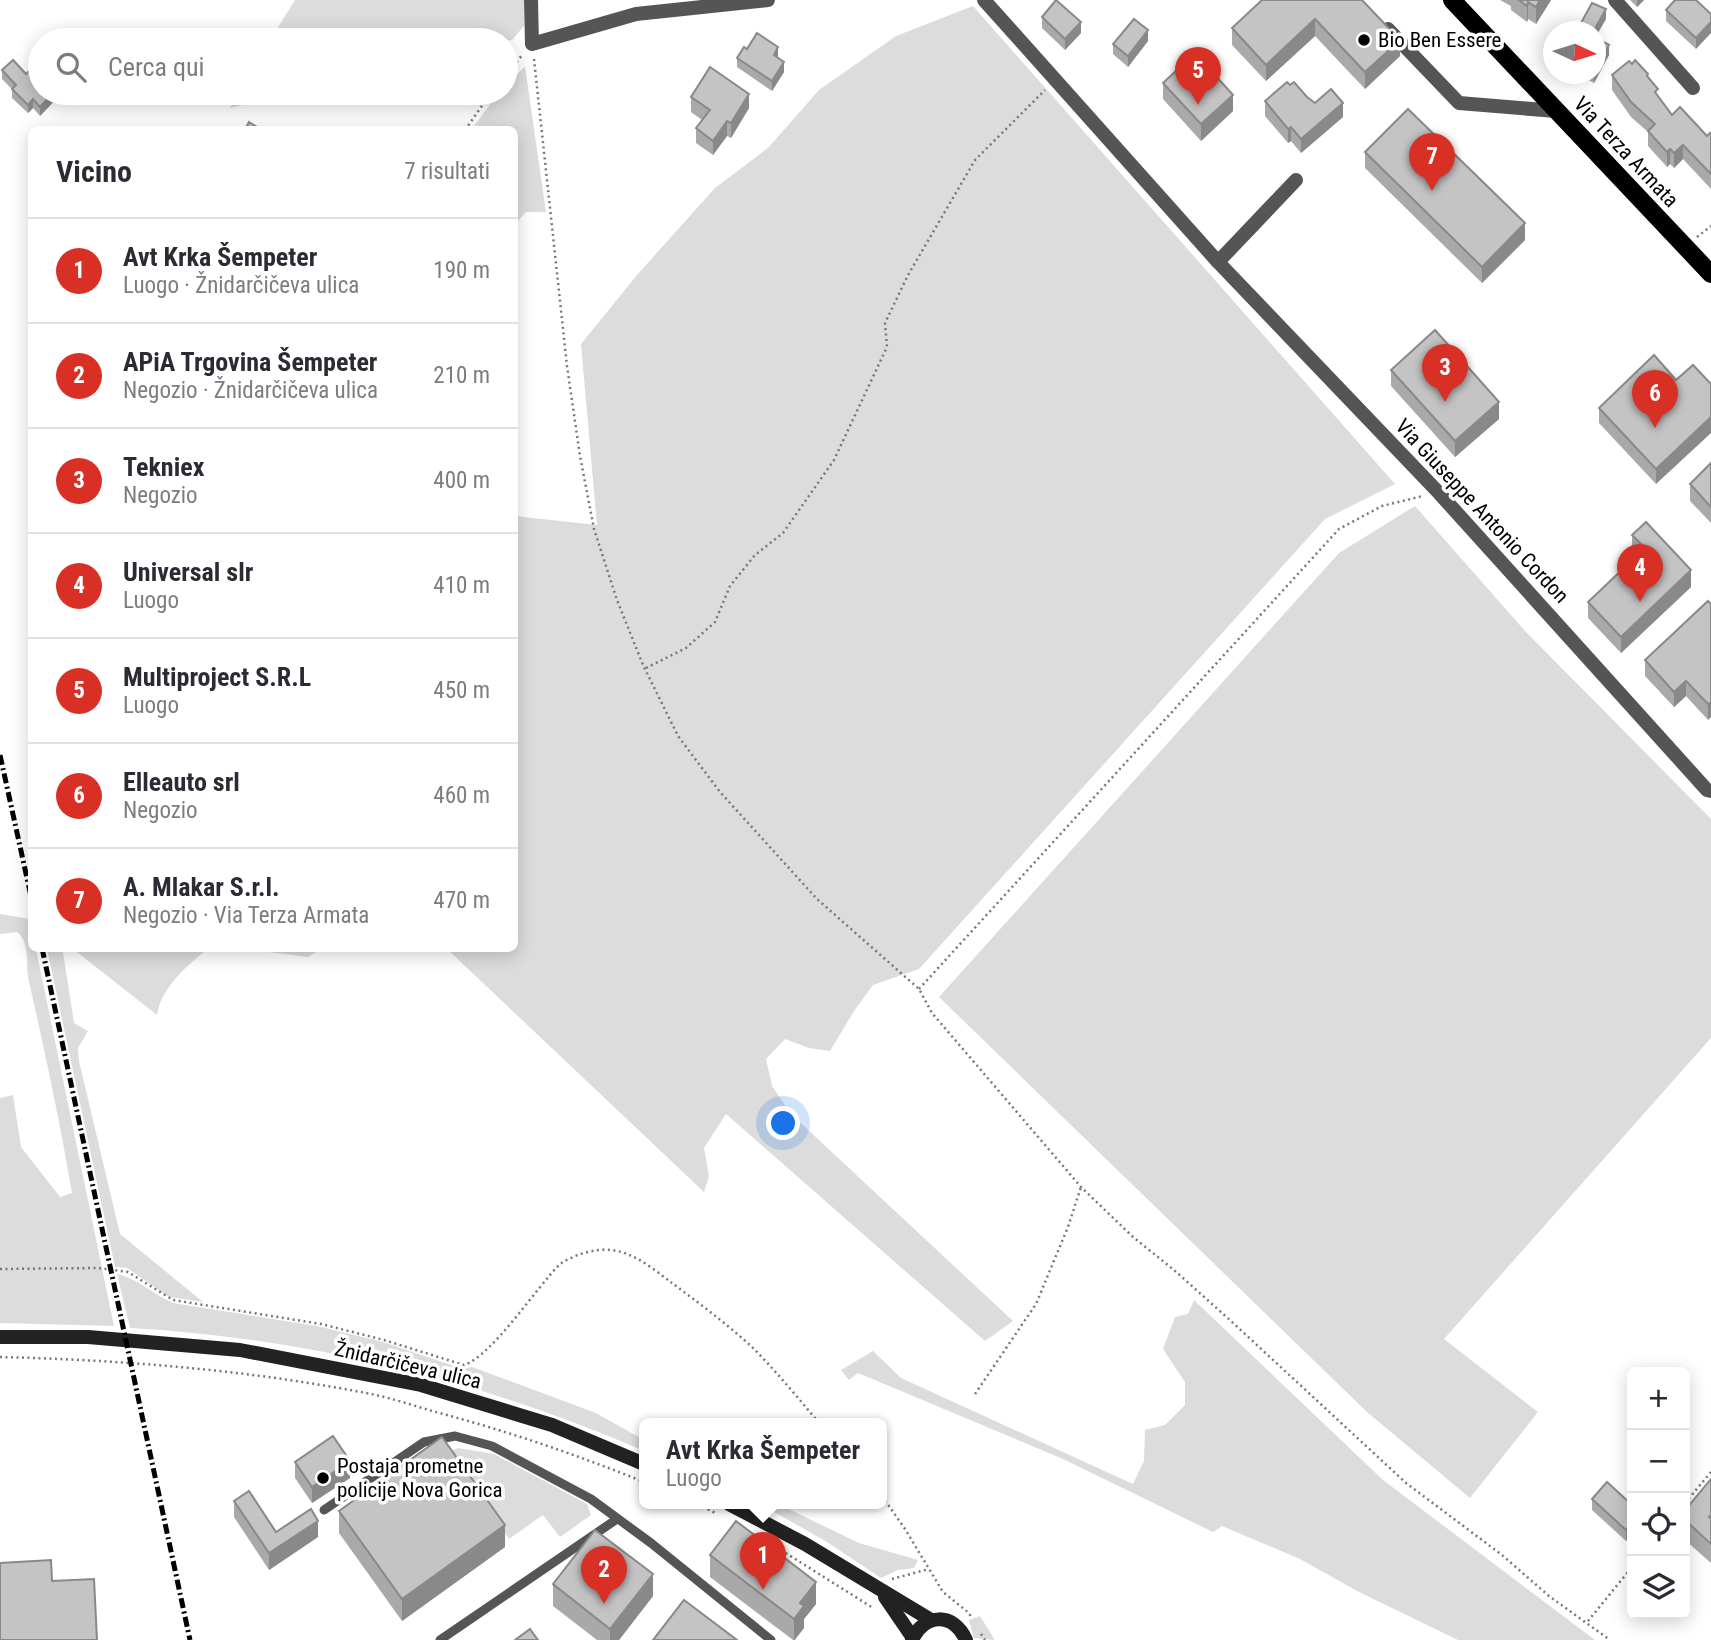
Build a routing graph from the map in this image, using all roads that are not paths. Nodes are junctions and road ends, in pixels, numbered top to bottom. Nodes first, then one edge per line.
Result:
1 (531, 0) edge
2 (768, 0) edge
3 (975, 0) edge
4 (984, 0) edge
5 (1452, 0) edge
6 (1615, 0) edge
7 (1379, 19) edge
8 (1693, 88) dead end
9 (1556, 111) junction
10 (1296, 180) dead end
11 (1684, 247) junction
12 (1711, 257) edge
13 (1218, 262) junction
14 (1711, 274) edge
15 (1711, 791) edge
16 (0, 1337) edge
17 (639, 1462) edge
18 (324, 1510) dead end
19 (726, 1511) edge
20 (617, 1519) junction
21 (884, 1585) junction
22 (931, 1620) junction
23 (912, 1639) edge
24 (440, 1640) edge
25 (771, 1640) edge
26 (966, 1640) edge

1 - 2 street
3 - 4 street
4 - 13 street, Via Giuseppe Antonio Cordon
5 - 9 main road, Via Terza Armata
6 - 8 street
7 - 9 street
9 - 11 main road, Via Terza Armata
10 - 13 street
11 - 12 street
11 - 14 main road, Via Terza Armata
13 - 15 street, Via Giuseppe Antonio Cordon
16 - 17 street, Žnidarčičeva ulica
18 - 20 lane
19 - 21 street
20 - 24 lane
20 - 25 lane
21 - 22 street
21 - 23 street
22 - 23 street
22 - 26 street

